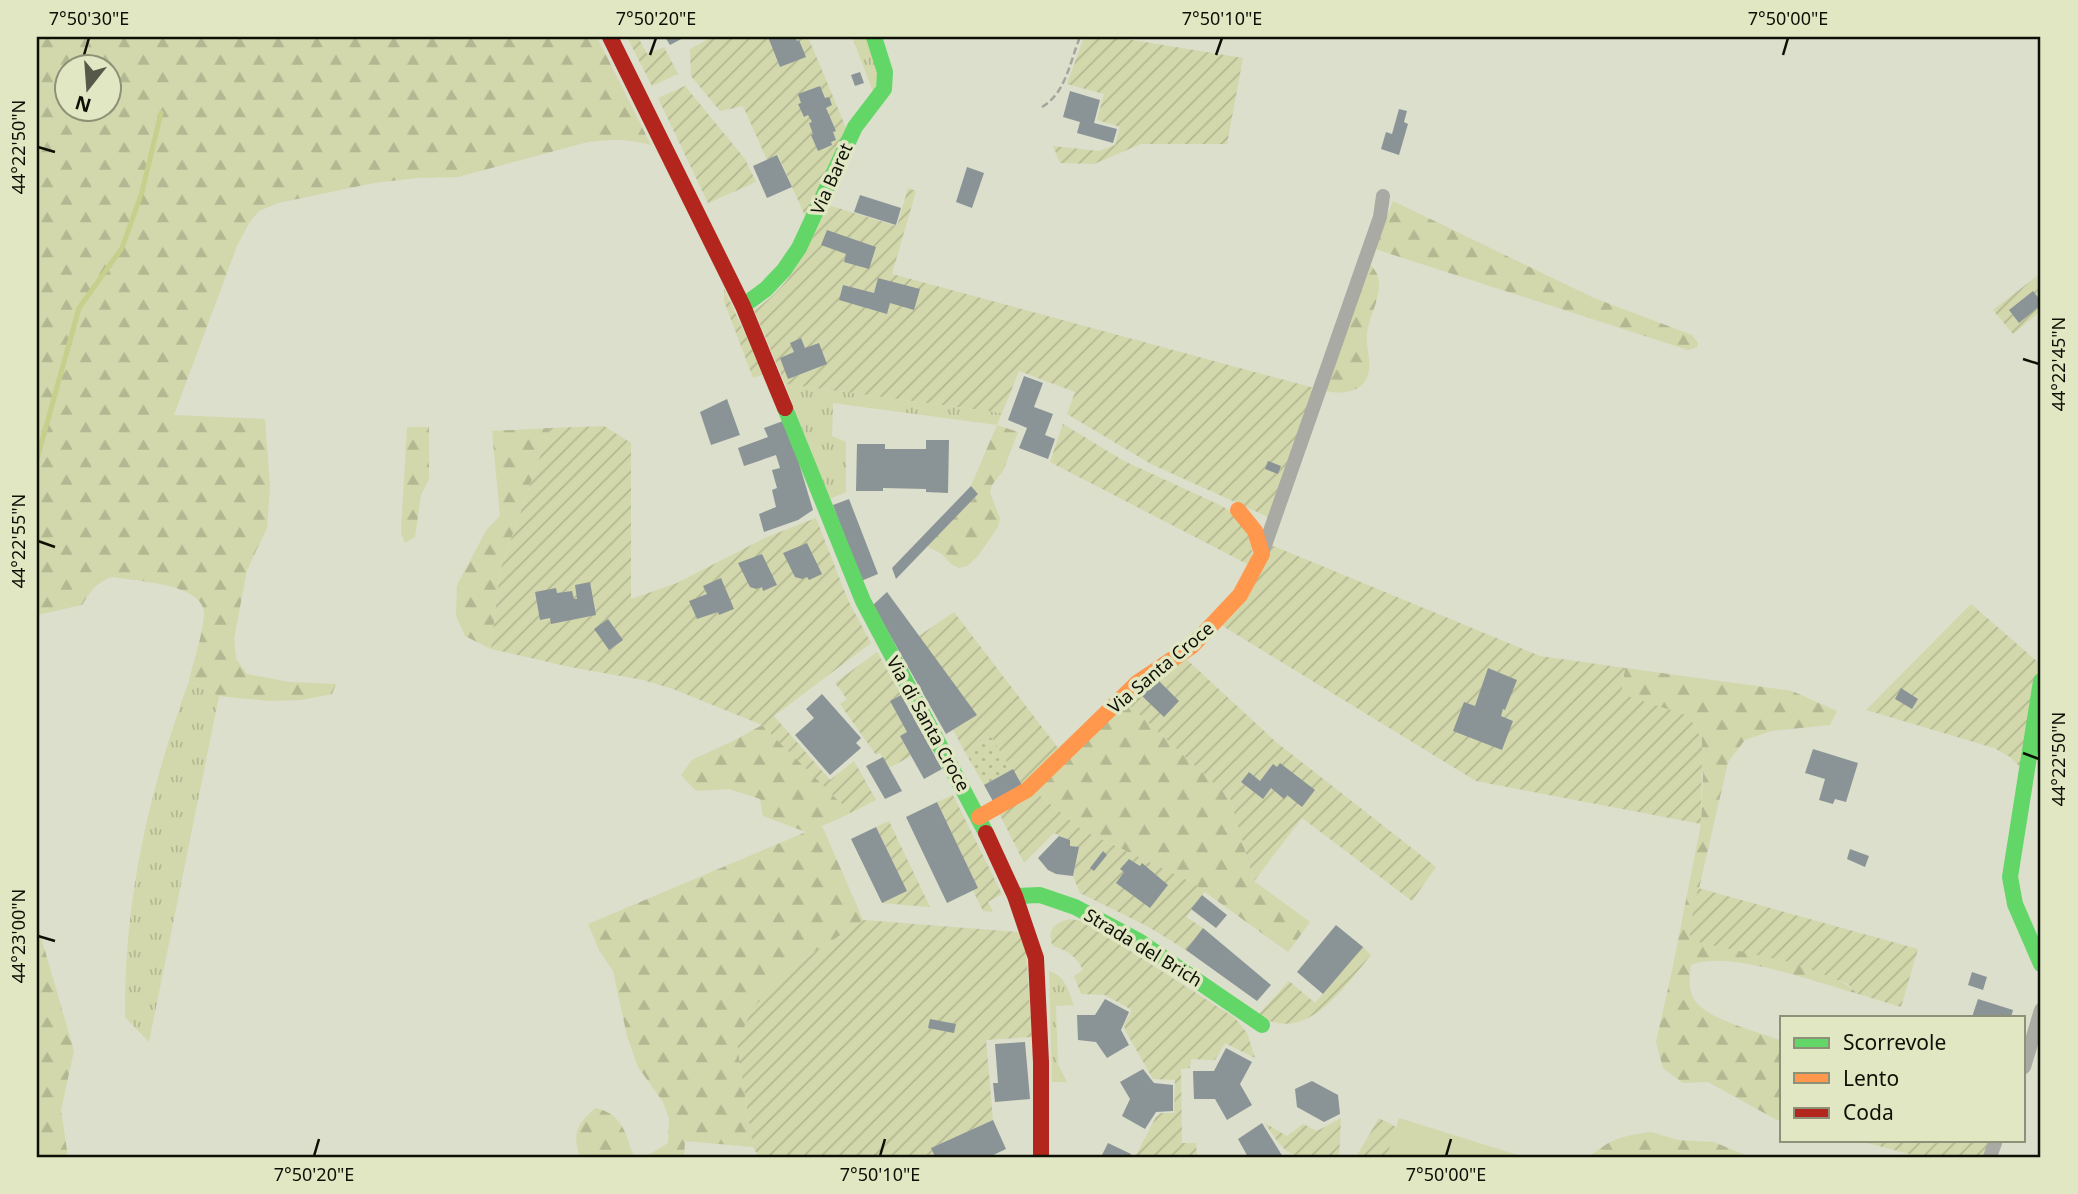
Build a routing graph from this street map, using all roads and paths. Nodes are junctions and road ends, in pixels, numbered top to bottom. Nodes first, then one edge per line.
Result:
1 (610, 37) edge
2 (874, 37) edge
3 (1080, 37) edge
4 (1042, 107) dead end
5 (1384, 196) dead end
6 (743, 306) junction
7 (1238, 510) dead end
8 (1262, 554) junction
9 (2041, 681) edge
10 (979, 817) junction
11 (1015, 896) junction
12 (2041, 964) edge
13 (2041, 1010) edge
14 (1262, 1026) dead end
15 (2025, 1064) edge
16 (1041, 1157) edge

1 - 6 street, Via di Santa Croce
2 - 6 street, Via Baret
3 - 4 path
5 - 8 street, Via Santa Croce
6 - 10 street, Via di Santa Croce
7 - 8 street
8 - 10 street, Via Santa Croce
9 - 12 street
10 - 11 street, Via di Santa Croce
11 - 14 street, Strada del Brich
11 - 16 street, Via di Santa Croce
13 - 15 street

